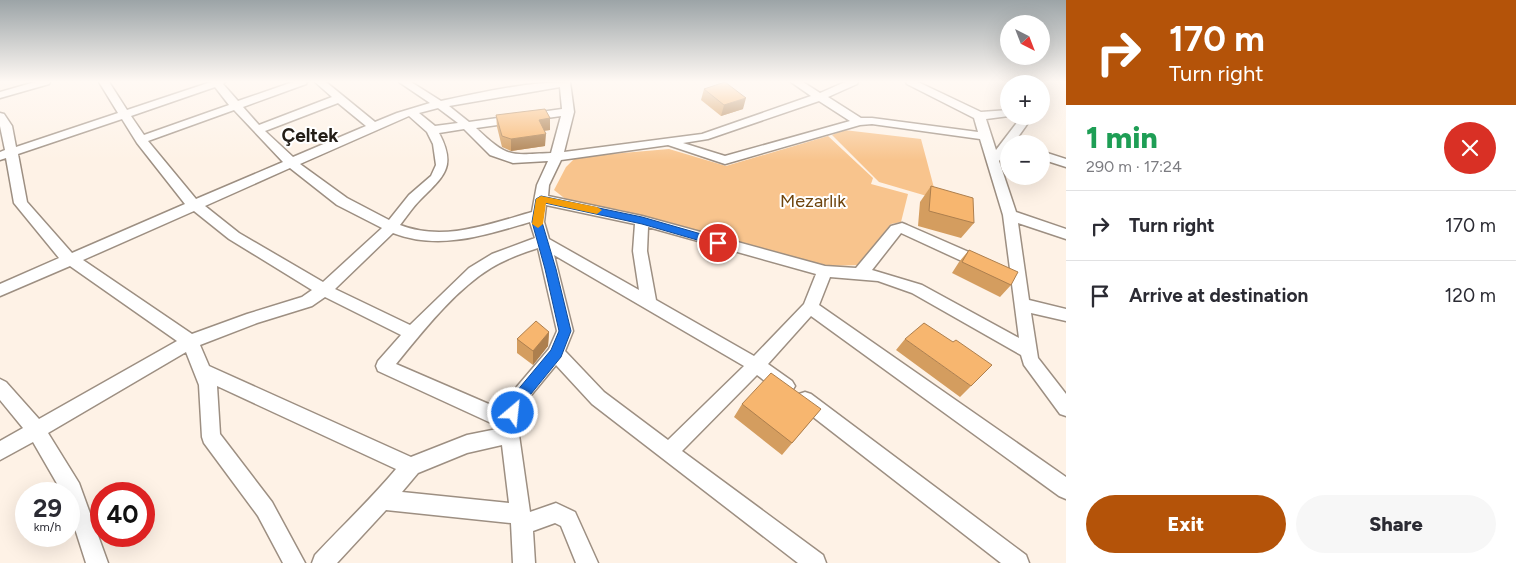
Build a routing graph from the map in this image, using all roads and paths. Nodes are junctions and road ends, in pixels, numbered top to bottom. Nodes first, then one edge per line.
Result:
1 (120, 108) edge
2 (141, 108) edge
3 (229, 108) edge
4 (237, 108) edge
5 (313, 108) edge
6 (352, 108) edge
7 (425, 108) edge
8 (446, 108) edge
9 (568, 108) edge
10 (787, 108) edge
11 (838, 108) edge
12 (964, 108) edge
13 (411, 112) junction
14 (568, 112) junction
15 (124, 114) junction
16 (1000, 114) edge
17 (0, 116) edge
18 (979, 116) junction
19 (859, 122) junction
20 (469, 126) junction
21 (374, 127) junction
22 (257, 130) junction
23 (432, 130) junction
24 (985, 136) junction
25 (141, 140) junction
26 (669, 142) junction
27 (5, 154) edge
28 (1000, 154) edge
29 (556, 157) junction
30 (1050, 158) edge
31 (993, 161) junction
32 (291, 162) junction
33 (1066, 163) edge
34 (541, 199) junction
35 (194, 204) junction
36 (538, 215) junction
37 (1010, 215) junction
38 (642, 221) junction
39 (390, 228) junction
40 (1066, 234) edge
41 (541, 241) junction
42 (70, 259) junction
43 (825, 271) junction
44 (862, 273) junction
45 (1018, 280) junction
46 (0, 290) edge
47 (324, 290) junction
48 (649, 303) junction
49 (1023, 305) junction
50 (810, 307) junction
51 (1066, 315) edge
52 (412, 333) junction
53 (190, 342) junction
54 (1030, 352) junction
55 (556, 353) junction
56 (756, 365) junction
57 (202, 371) junction
58 (0, 387) edge
59 (1066, 408) edge
60 (36, 429) junction
61 (510, 429) junction
62 (0, 451) edge
63 (668, 452) junction
64 (411, 466) junction
65 (1066, 489) edge
66 (383, 500) junction
67 (521, 520) junction
68 (794, 557) edge
69 (97, 563) edge
70 (294, 563) edge
71 (323, 563) edge
72 (524, 563) edge
73 (587, 563) edge
74 (815, 563) edge
75 (1018, 563) edge

1 - 15 street
2 - 15 street
3 - 25 street
4 - 22 street
5 - 22 street
6 - 21 street
7 - 13 street
8 - 20 street
9 - 14 street
10 - 26 street
11 - 19 street
12 - 18 street
13 - 21 street
13 - 23 street
14 - 20 street
14 - 29 street
15 - 25 street
15 - 27 street
16 - 18 street
17 - 27 street
18 - 24 street
19 - 24 street
19 - 26 street
20 - 23 street
20 - 29 street
21 - 32 street
22 - 32 street
23 - 39 street
24 - 31 street
25 - 35 street
26 - 29 street
27 - 42 street
28 - 31 street
29 - 34 street
30 - 33 street
31 - 37 street
32 - 35 street
32 - 39 street
34 - 36 street
34 - 38 street
35 - 42 street
35 - 47 street
36 - 39 street
36 - 41 street
37 - 40 street
37 - 45 street
38 - 43 street
38 - 48 street
39 - 47 street
41 - 48 street
41 - 52 street
41 - 55 street
42 - 46 street
42 - 53 street
43 - 44 street
43 - 50 street
44 - 45 street
44 - 54 street
45 - 49 street
47 - 52 street
47 - 53 street
48 - 56 street
49 - 51 street
49 - 54 street
50 - 56 street
50 - 65 street
52 - 61 street
53 - 57 street
53 - 60 street
54 - 59 street
55 - 61 street
55 - 63 street
56 - 63 street
56 - 75 street
57 - 64 street
57 - 70 street
58 - 60 street
60 - 62 street
60 - 69 street
61 - 64 street
61 - 67 street
63 - 68 street
64 - 66 street
66 - 67 street
66 - 71 street
67 - 72 street
67 - 73 street
68 - 74 street

